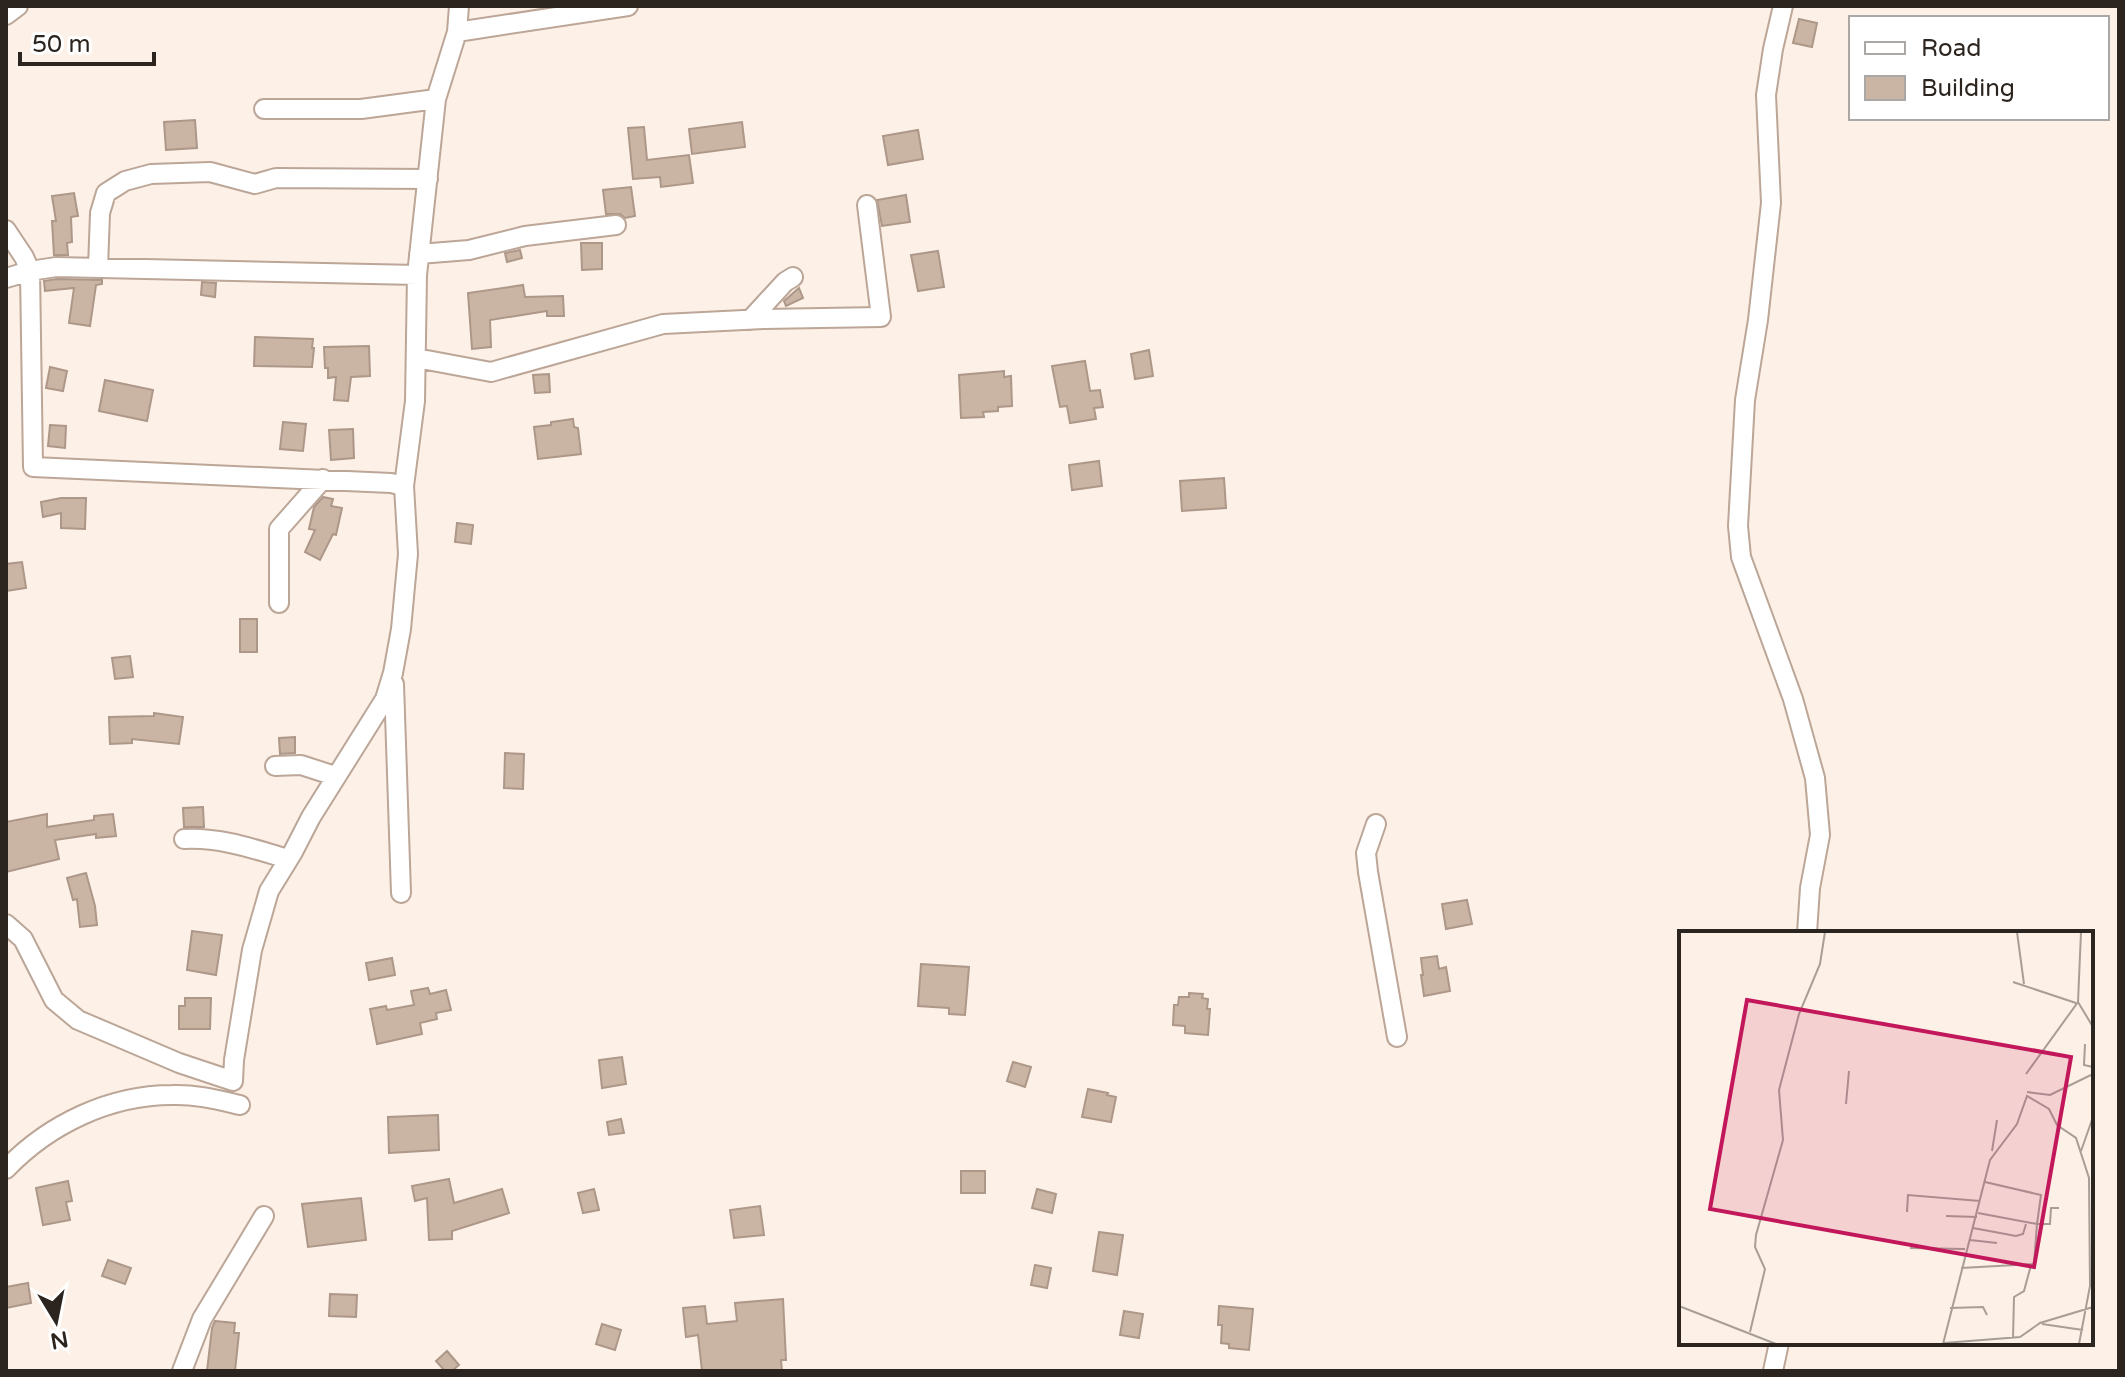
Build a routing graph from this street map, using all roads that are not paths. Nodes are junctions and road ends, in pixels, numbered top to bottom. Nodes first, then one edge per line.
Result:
1 (18, 6) edge
2 (459, 6) edge
3 (628, 6) edge
4 (1783, 6) edge
5 (6, 15) edge
6 (457, 32) junction
7 (436, 99) junction
8 (264, 109) dead end
9 (428, 179) junction
10 (867, 205) dead end
11 (616, 225) dead end
12 (6, 230) edge
13 (419, 254) junction
14 (98, 268) junction
15 (30, 271) junction
16 (417, 275) junction
17 (793, 277) dead end
18 (6, 278) edge
19 (750, 320) junction
20 (416, 358) junction
21 (323, 479) junction
22 (404, 486) junction
23 (279, 603) dead end
24 (393, 673) junction
25 (275, 766) dead end
26 (335, 776) junction
27 (1376, 824) dead end
28 (184, 839) dead end
29 (288, 859) junction
30 (401, 893) dead end
31 (6, 924) edge
32 (1807, 931) edge
33 (1397, 1037) dead end
34 (240, 1105) dead end
35 (6, 1169) edge
36 (264, 1216) dead end
37 (1779, 1345) edge
38 (182, 1371) edge
39 (1773, 1371) edge

1 - 5 street
2 - 6 street
3 - 6 street
4 - 32 street
6 - 7 street
7 - 8 street
7 - 9 street
9 - 13 street
9 - 14 street
10 - 19 street
11 - 13 street
12 - 15 street
13 - 16 street
14 - 15 street
14 - 16 street
15 - 18 street
15 - 21 street
16 - 20 street
17 - 19 street
19 - 20 street
20 - 22 street
21 - 22 street
21 - 23 street
22 - 24 street
24 - 26 street
24 - 30 street
25 - 26 street
26 - 29 street
27 - 33 street
28 - 29 street
29 - 31 street
34 - 35 street
36 - 38 street
37 - 39 street

